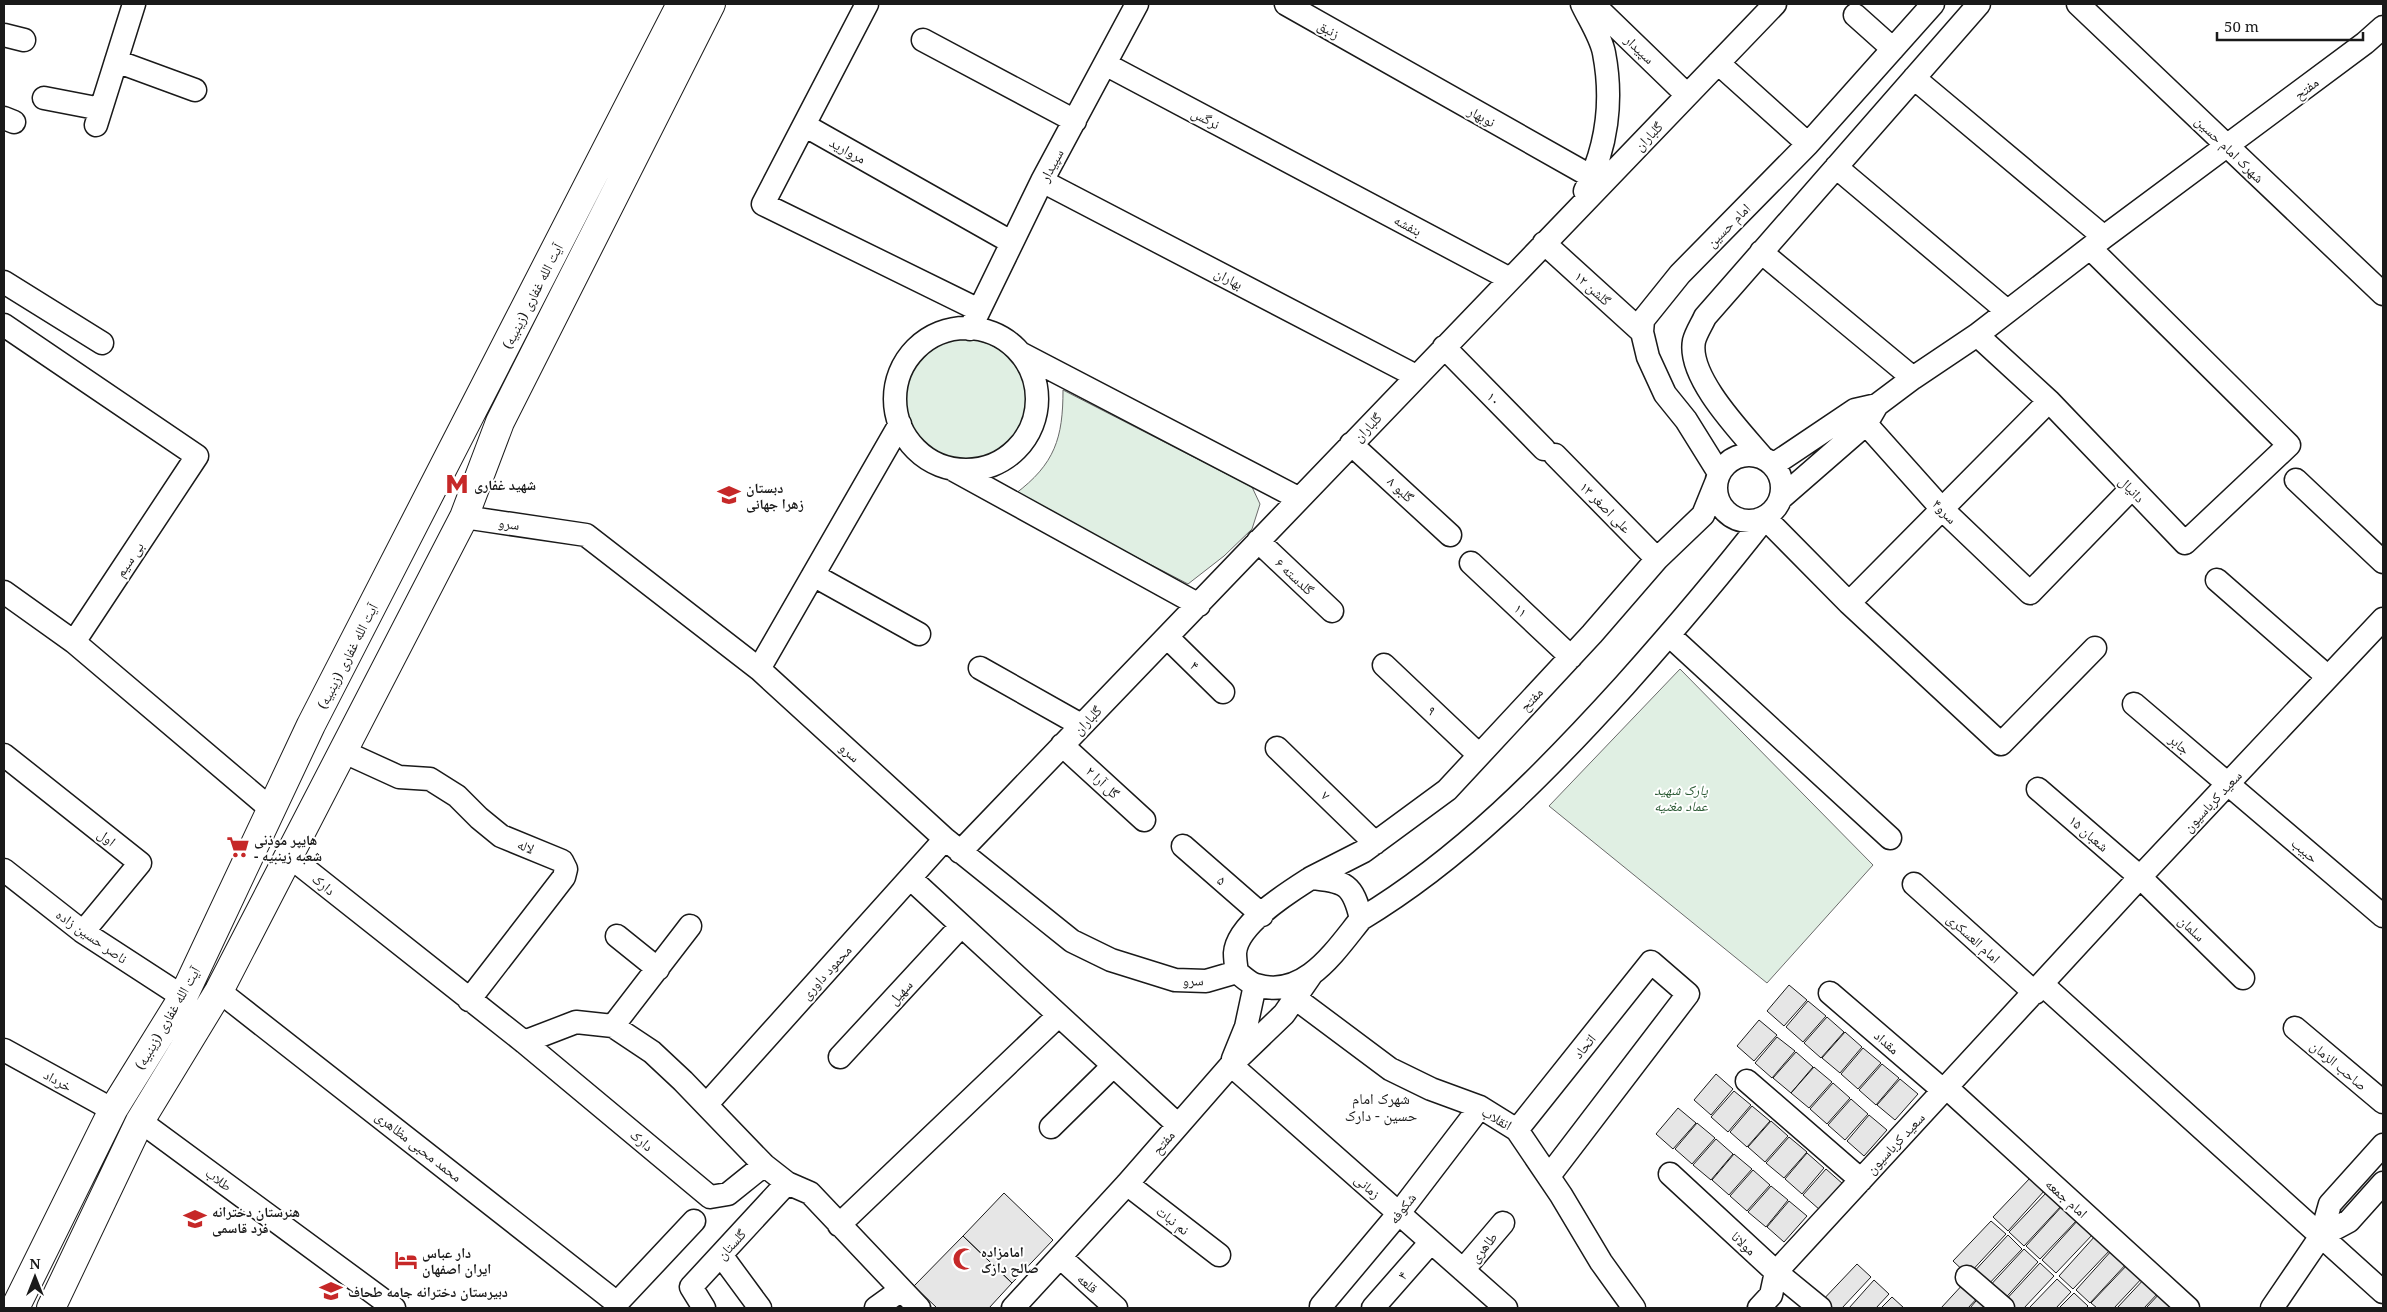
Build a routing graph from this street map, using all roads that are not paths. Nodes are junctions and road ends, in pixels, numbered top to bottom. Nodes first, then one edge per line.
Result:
1 (134, 4) edge
2 (681, 4) edge
3 (711, 4) edge
4 (867, 4) edge
5 (1137, 4) edge
6 (1286, 4) edge
7 (1582, 4) edge
8 (1594, 4) edge
9 (1775, 4) edge
10 (1933, 4) edge
11 (1979, 4) edge
12 (2078, 4) edge
13 (2383, 9) edge
14 (1856, 15) dead end
15 (2383, 26) edge
16 (923, 40) dead end
17 (2374, 42) edge
18 (1893, 49) junction
19 (1373, 54) joint
20 (116, 61) junction
21 (1718, 63) junction
22 (1105, 64) junction
23 (1914, 78) junction
24 (195, 90) dead end
25 (1687, 95) junction
26 (44, 98) dead end
27 (1075, 120) junction
28 (804, 125) junction
29 (1808, 144) junction
30 (2228, 147) junction
31 (1836, 167) junction
32 (1307, 172) joint
33 (1592, 177) junction
34 (1042, 181) junction
35 (1573, 213) junction
36 (1011, 242) junction
37 (2097, 243) junction
38 (1544, 244) junction
39 (1761, 252) junction
40 (1510, 279) junction
41 (4, 282) edge
42 (2383, 294) edge
43 (2007, 312) junction
44 (974, 320) junction
45 (4, 325) edge
46 (1642, 332) junction
47 (1977, 335) junction
48 (102, 343) dead end
49 (1444, 347) junction
50 (1022, 354) junction
51 (1416, 376) junction
52 (1913, 378) junction
53 (2049, 401) junction
54 (1871, 414) junction
55 (900, 424) junction
56 (1351, 444) junction
57 (1549, 452) joint
58 (1768, 462) junction
59 (949, 467) junction
60 (1717, 478) junction
61 (2296, 480) dead end
62 (2131, 489) junction
63 (1298, 498) junction
64 (1781, 498) junction
65 (1942, 509) junction
66 (464, 517) junction
67 (1765, 518) junction
68 (1450, 535) dead end
69 (1258, 541) junction
70 (1657, 559) junction
71 (2383, 562) edge
72 (1471, 563) dead end
73 (813, 575) junction
74 (2217, 580) dead end
75 (4, 592) edge
76 (1849, 603) junction
77 (1199, 604) junction
78 (1332, 611) dead end
79 (2383, 619) edge
80 (919, 634) dead end
81 (1669, 636) junction
82 (1167, 637) junction
83 (74, 642) junction
84 (2095, 648) dead end
85 (1571, 657) junction
86 (1384, 665) dead end
87 (980, 668) dead end
88 (759, 669) junction
89 (2328, 677) junction
90 (1223, 692) dead end
91 (2134, 704) dead end
92 (1081, 725) junction
93 (1062, 745) junction
94 (1277, 748) dead end
95 (342, 751) junction
96 (1479, 755) junction
97 (4, 756) edge
98 (2227, 784) junction
99 (2038, 789) dead end
100 (270, 810) junction
101 (1144, 820) dead end
102 (1890, 838) dead end
103 (1375, 843) junction
104 (953, 846) junction
105 (1183, 846) dead end
106 (289, 856) junction
107 (4, 870) edge
108 (910, 878) junction
109 (1311, 878) junction
110 (2140, 878) junction
111 (1914, 884) dead end
112 (223, 914) junction
113 (1262, 914) junction
114 (2383, 916) edge
115 (1361, 919) junction
116 (690, 926) dead end
117 (961, 926) junction
118 (83, 932) junction
119 (617, 936) dead end
120 (236, 958) junction
121 (658, 968) junction
122 (1236, 972) junction
123 (1311, 975) junction
124 (2243, 978) dead end
125 (1255, 985) junction
126 (2038, 988) junction
127 (219, 991) junction
128 (1830, 993) dead end
129 (183, 997) junction
130 (1295, 998) junction
131 (469, 1000) junction
132 (1058, 1016) junction
133 (613, 1026) junction
134 (2295, 1028) dead end
135 (524, 1042) junction
136 (4, 1050) edge
137 (183, 1050) junction
138 (840, 1057) dead end
139 (1231, 1064) junction
140 (1113, 1066) junction
141 (1747, 1081) dead end
142 (1945, 1089) junction
143 (2383, 1102) edge
144 (707, 1104) junction
145 (1480, 1108) junction
146 (113, 1110) junction
147 (140, 1121) junction
148 (1178, 1125) junction
149 (1051, 1127) dead end
150 (1517, 1130) junction
151 (2383, 1145) edge
152 (764, 1165) junction
153 (1670, 1174) dead end
154 (1549, 1176) junction
155 (1861, 1180) junction
156 (788, 1183) junction
157 (1127, 1184) junction
158 (2383, 1184) edge
159 (1399, 1213) junction
160 (694, 1221) dead end
161 (1503, 1223) dead end
162 (839, 1224) junction
163 (2321, 1236) junction
164 (1431, 1242) junction
165 (721, 1255) junction
166 (1219, 1255) dead end
167 (1060, 1257) junction
168 (1463, 1270) junction
169 (1776, 1272) junction
170 (1967, 1277) dead end
171 (901, 1290) junction
172 (2383, 1292) edge
173 (617, 1305) edge
174 (1321, 1306) dead end
175 (15, 1308) edge
176 (51, 1308) edge
177 (394, 1308) edge
178 (704, 1308) edge
179 (760, 1308) edge
180 (876, 1308) edge
181 (919, 1308) edge
182 (1013, 1308) edge
183 (1116, 1308) edge
184 (1373, 1308) edge
185 (1506, 1308) edge
186 (1634, 1308) edge
187 (1759, 1308) edge
188 (1820, 1308) edge
189 (2003, 1308) edge
190 (2188, 1308) edge
191 (2272, 1308) edge

1 - 20 street
2 - 100 main road, آیت الله غفاری (زینبیه)
3 - 66 main road, آیت الله غفاری (زینبیه)
4 - 28 street
5 - 22 street, سپیدار
6 - 19 street, زنبق
7 - 33 street
8 - 25 street, سپیدار
9 - 21 street, گلباران
10 - 18 street, امام حسین
11 - 23 street
12 - 30 street, شهرک امام حسین
13 - 17 street
14 - 18 street
15 - 17 street, مفتح
16 - 27 street
17 - 30 street, مفتح
18 - 29 street, امام حسین
19 - 33 street, نوبهار
20 - 24 street
20 - 26 street
21 - 25 street, گلباران
21 - 29 street
22 - 27 street, سپیدار
22 - 32 street, نرگس
23 - 31 street
23 - 37 street
25 - 35 street, گلباران
27 - 34 street, سپیدار
28 - 36 street, مروارید
28 - 44 street
29 - 46 street, امام حسین
30 - 37 street, مفتح
30 - 42 street, شهرک امام حسین
31 - 39 street
31 - 43 street
32 - 40 street, بنفشه
33 - 35 street
34 - 36 street, سپیدار
34 - 51 street, بهاران
35 - 38 street, گلباران
36 - 44 street, سپیدار
37 - 43 street, مفتح
37 - 62 street, دانیال
38 - 40 street, گلباران
38 - 46 street, گلشن ۱۲
39 - 52 street
39 - 58 street
40 - 49 street, گلباران
41 - 48 street
43 - 47 street, مفتح
44 - 50 street
44 - 55 street
45 - 83 street, بی سیم
46 - 60 street
47 - 52 street, مفتح
47 - 53 street, دانیال
49 - 51 street, گلباران
49 - 57 street, ۱۰
50 - 59 street
50 - 63 street
51 - 56 street, گلباران
52 - 54 street, مفتح
53 - 62 street, دانیال
53 - 65 street
54 - 58 street
54 - 64 street, مفتح
54 - 65 street, سرو۴
55 - 59 street
55 - 73 street
56 - 63 street, گلباران
56 - 68 street, گلبو ۸
57 - 70 street, علی اصغر ۱۳
58 - 60 street
58 - 64 street
59 - 77 street
60 - 67 street
60 - 70 street, مفتح
61 - 71 street
62 - 65 street, سرو۴
63 - 69 street, گلباران
64 - 67 street
65 - 76 street
66 - 88 street, سرو
66 - 95 main road, آیت الله غفاری (زینبیه)
67 - 76 street
67 - 81 street
69 - 77 street, گلباران
69 - 78 street, گلدسته ۶
70 - 85 street, مفتح
72 - 85 street, ۱۱
73 - 80 street
73 - 88 street
74 - 89 street
75 - 83 street
76 - 84 street
77 - 82 street, گلباران
79 - 89 street, سعید کرباسیون
81 - 102 street
81 - 115 street
82 - 90 street, ۴
82 - 92 street, گلباران
83 - 100 street
85 - 96 street, مفتح
86 - 96 street, ۹
87 - 92 street
88 - 104 street, سرو
89 - 98 street, سعید کرباسیون
91 - 98 street, جابر
92 - 93 street, گلباران
93 - 101 street, گل آرا ۲
93 - 104 street, گلباران
94 - 103 street, ۷
95 - 106 main road, آیت الله غفاری (زینبیه)
95 - 131 street, لاله
96 - 103 street, مفتح
97 - 118 street, اول
98 - 110 street, سعید کرباسیون
98 - 114 street, حبیب
99 - 110 street, ۱۵ شعبان
100 - 112 main road, آیت الله غفاری (زینبیه)
103 - 109 street, مفتح
104 - 108 street, محمود داوری
104 - 122 street, سرو
105 - 113 street, ۵
106 - 120 main road, آیت الله غفاری (زینبیه)
106 - 131 street, دارک
107 - 118 street, ناصر حسین زاده
108 - 117 street
108 - 144 street, محمود داوری
109 - 113 street
109 - 115 street
110 - 124 street, سلمان
110 - 126 street, سعید کرباسیون
111 - 126 street, امام العسکری
112 - 120 main road
112 - 129 main road, آیت الله غفاری (زینبیه)
113 - 122 street
115 - 123 street
116 - 121 street
117 - 132 street
117 - 138 street, سهیل
118 - 129 street, ناصر حسین زاده
119 - 121 street
120 - 127 main road, آیت الله غفاری (زینبیه)
121 - 133 street
122 - 125 street
123 - 125 street
123 - 130 street, مفتح
125 - 139 street
126 - 142 street, سعید کرباسیون
126 - 163 street
127 - 137 main road, آیت الله غفاری (زینبیه)
127 - 173 street, محمد محبی مظاهری
128 - 142 street, مقداد
129 - 137 main road
129 - 146 main road, آیت الله غفاری (زینبیه)
130 - 139 street, مفتح
130 - 145 street, انقلاب
131 - 135 street, دارک
132 - 140 street
132 - 162 street
133 - 135 street
133 - 144 street
134 - 143 street, صاحب الزمان
135 - 152 street, دارک
136 - 146 street, خرداد
137 - 147 main road, آیت الله غفاری (زینبیه)
139 - 148 street, مفتح
139 - 159 street, زمانی
140 - 148 street
140 - 149 street
141 - 155 street
142 - 155 street, سعید کرباسیون
142 - 190 street, امام جمعه
144 - 152 street
145 - 150 street, انقلاب
145 - 159 street, شکوفه
146 - 175 main road, آیت الله غفاری (زینبیه)
147 - 176 main road, آیت الله غفاری (زینبیه)
147 - 177 street, طلاب
148 - 157 street, مفتح
150 - 154 street, انقلاب
150 - 154 street, اتحاد
151 - 163 street
152 - 156 street
153 - 169 street, مولانا
154 - 186 street, انقلاب
155 - 169 street, سعید کرباسیون
156 - 162 street
156 - 165 street, گلستان
157 - 166 street, نم نبات
157 - 167 street, مفتح
158 - 163 street
159 - 164 street, زمانی
159 - 174 street, شکوفه
160 - 173 street
161 - 168 street, طاهری
162 - 171 street
163 - 172 street
163 - 191 street
164 - 168 street, زمانی
164 - 184 street, ۴
165 - 178 street, گلستان
165 - 179 street
167 - 182 street, مفتح
167 - 183 street, قلعه
168 - 185 street, زمانی
169 - 187 street, سعید کرباسیون
169 - 188 street, مولانا
170 - 189 street
171 - 180 street
171 - 181 street

